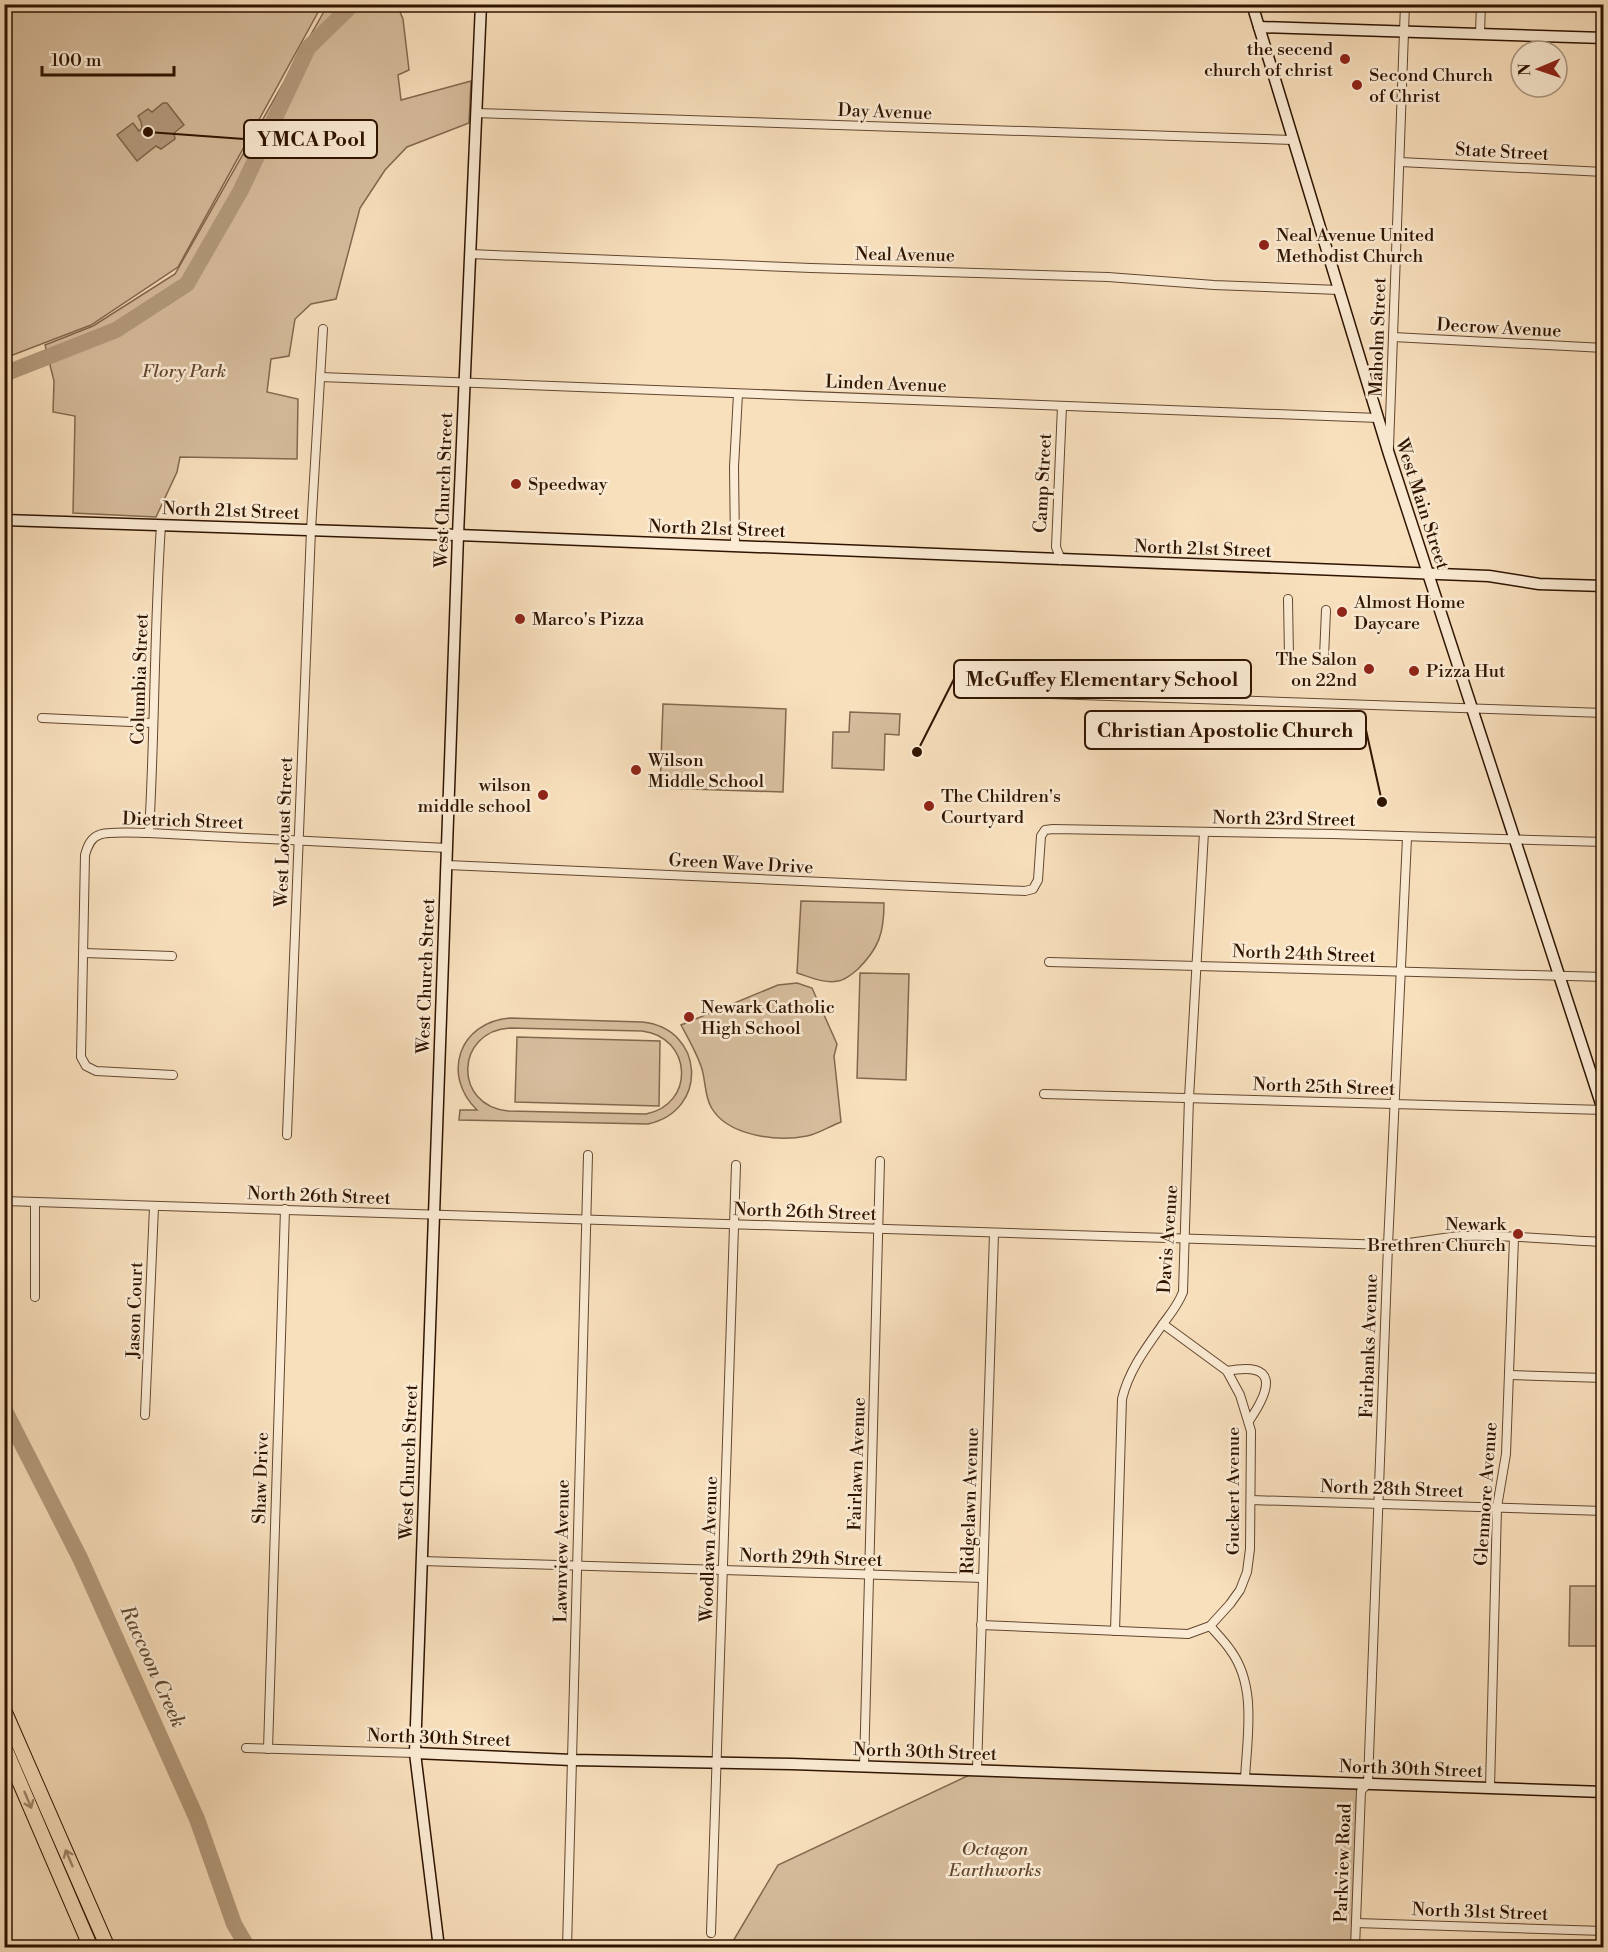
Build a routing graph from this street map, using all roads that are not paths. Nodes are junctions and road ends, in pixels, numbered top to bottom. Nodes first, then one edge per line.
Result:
1 (481, 4) edge
2 (1252, 4) edge
3 (1406, 4) edge
4 (1482, 4) edge
5 (1259, 27) junction
6 (1404, 31) junction
7 (1480, 33) junction
8 (1604, 38) edge
9 (476, 113) junction
10 (1293, 140) junction
11 (1400, 162) junction
12 (1604, 172) edge
13 (470, 254) junction
14 (1339, 290) junction
15 (323, 329) dead end
16 (1393, 338) junction
17 (1604, 348) edge
18 (320, 377) junction
19 (465, 383) junction
20 (738, 394) junction
21 (1062, 406) junction
22 (1378, 418) junction
23 (1389, 454) junction
24 (4, 520) edge
25 (161, 525) junction
26 (311, 530) junction
27 (458, 535) junction
28 (735, 546) junction
29 (1061, 560) junction
30 (1428, 575) junction
31 (1604, 586) edge
32 (1288, 599) dead end
33 (1326, 610) dead end
34 (1289, 656) dead end
35 (1324, 657) dead end
36 (1021, 693) dead end
37 (1472, 709) junction
38 (1604, 713) edge
39 (42, 718) dead end
40 (153, 723) junction
41 (1204, 832) junction
42 (149, 833) junction
43 (1407, 837) junction
44 (1515, 840) junction
45 (299, 842) junction
46 (1604, 842) edge
47 (447, 848) junction
48 (447, 865) junction
49 (1033, 889) joint
50 (84, 953) junction
51 (172, 956) dead end
52 (1049, 962) dead end
53 (1197, 966) junction
54 (1400, 972) junction
55 (1559, 976) junction
56 (1604, 977) edge
57 (173, 1076) dead end
58 (1044, 1094) dead end
59 (1189, 1098) junction
60 (1394, 1104) junction
61 (1603, 1111) edge
62 (287, 1135) dead end
63 (588, 1155) dead end
64 (880, 1161) dead end
65 (736, 1165) dead end
66 (4, 1201) edge
67 (35, 1202) junction
68 (154, 1207) junction
69 (285, 1209) junction
70 (435, 1215) junction
71 (586, 1220) junction
72 (734, 1224) junction
73 (878, 1228) junction
74 (993, 1233) junction
75 (1186, 1238) junction
76 (1514, 1238) junction
77 (1604, 1242) edge
78 (1388, 1245) junction
79 (35, 1297) dead end
80 (1163, 1324) junction
81 (1227, 1371) junction
82 (1509, 1375) junction
83 (1604, 1378) edge
84 (145, 1415) dead end
85 (1249, 1421) junction
86 (1251, 1500) junction
87 (1378, 1504) junction
88 (1497, 1507) junction
89 (1604, 1511) edge
90 (422, 1561) junction
91 (577, 1566) junction
92 (723, 1570) junction
93 (869, 1575) junction
94 (983, 1578) junction
95 (981, 1625) junction
96 (1210, 1626) junction
97 (1115, 1631) junction
98 (4, 1710) edge
99 (4, 1746) edge
100 (246, 1748) dead end
101 (268, 1749) junction
102 (416, 1753) junction
103 (572, 1760) junction
104 (717, 1762) junction
105 (864, 1767) junction
106 (978, 1770) junction
107 (1245, 1779) junction
108 (1368, 1783) junction
109 (1490, 1788) junction
110 (1604, 1792) edge
111 (1356, 1923) junction
112 (1604, 1931) edge
113 (711, 1933) dead end
114 (92, 1947) edge
115 (108, 1947) edge
116 (439, 1947) edge
117 (567, 1947) edge
118 (1355, 1947) edge

1 - 9 street, West Church Street
2 - 5 street, West Main Street
3 - 6 street, Maholm Street
4 - 7 street
5 - 6 street
5 - 10 street, West Main Street
6 - 7 street
6 - 11 street, Maholm Street
7 - 8 street
9 - 10 street, Day Avenue
9 - 13 street, West Church Street
10 - 14 street, West Main Street
11 - 12 street, State Street
11 - 16 street, Maholm Street
13 - 14 street, Neal Avenue
13 - 19 street, West Church Street
14 - 22 street, West Main Street
15 - 18 street, West Locust Street
16 - 17 street, Decrow Avenue
16 - 23 street, Maholm Street
18 - 19 street, Linden Avenue
18 - 26 street, West Locust Street
19 - 20 street, Linden Avenue
19 - 27 street, West Church Street
20 - 21 street, Linden Avenue
20 - 28 street
21 - 22 street, Linden Avenue
21 - 29 street, Camp Street
22 - 23 street, West Main Street
23 - 30 street, West Main Street
24 - 25 street, North 21st Street
25 - 26 street, North 21st Street
25 - 40 street, Columbia Street
26 - 27 street, North 21st Street
26 - 45 street, West Locust Street
27 - 28 street, North 21st Street
27 - 47 street, West Church Street
28 - 29 street, North 21st Street
29 - 30 street, North 21st Street
30 - 31 street, North 21st Street
30 - 37 street, West Main Street
32 - 34 street
33 - 35 street
36 - 37 street
37 - 38 street
37 - 44 street, West Main Street
39 - 40 street
40 - 42 street, Columbia Street
41 - 43 street, North 23rd Street
41 - 49 street, North 23rd Street
41 - 53 street, Davis Avenue
42 - 45 street, Dietrich Street
42 - 50 street, Dietrich Street
43 - 44 street, North 23rd Street
43 - 54 street, Fairbanks Avenue
44 - 46 street, North 23rd Street
44 - 55 street, West Main Street
45 - 47 street, Dietrich Street
45 - 62 street, West Locust Street
47 - 48 street, West Church Street
48 - 49 street, Green Wave Drive
48 - 70 street, West Church Street
50 - 51 street
50 - 57 street, Dietrich Street
52 - 53 street, North 24th Street
53 - 54 street, North 24th Street
53 - 59 street, Davis Avenue
54 - 55 street, North 24th Street
54 - 60 street, Fairbanks Avenue
55 - 56 street, North 24th Street
55 - 61 street, West Main Street
58 - 59 street, North 25th Street
59 - 60 street, North 25th Street
59 - 75 street, Davis Avenue
60 - 61 street, North 25th Street
60 - 78 street, Fairbanks Avenue
63 - 71 street, Lawnview Avenue
64 - 73 street, Fairlawn Avenue
65 - 72 street, Woodlawn Avenue
66 - 67 street, North 26th Street
67 - 68 street, North 26th Street
67 - 79 street
68 - 69 street, North 26th Street
68 - 84 street, Jason Court
69 - 70 street, North 26th Street
69 - 101 street, Shaw Drive
70 - 71 street, North 26th Street
70 - 90 street, West Church Street
71 - 72 street, North 26th Street
71 - 91 street, Lawnview Avenue
72 - 73 street, North 26th Street
72 - 92 street, Woodlawn Avenue
73 - 74 street, North 26th Street
73 - 93 street, Fairlawn Avenue
74 - 75 street, North 26th Street
74 - 94 street, Ridgelawn Avenue
75 - 78 street, North 26th Street
75 - 80 street, Davis Avenue
76 - 77 street, North 26th Street
76 - 78 street, North 26th Street
76 - 82 street, Glenmore Avenue
78 - 87 street, Fairbanks Avenue
80 - 81 street, Guckert Avenue
80 - 97 street, Davis Avenue
81 - 85 street, Guckert Avenue
81 - 85 street
82 - 83 street
82 - 88 street, Glenmore Avenue
85 - 86 street, Guckert Avenue
86 - 87 street, North 28th Street
86 - 96 street, Guckert Avenue
87 - 88 street, North 28th Street
87 - 108 street, Fairbanks Avenue
88 - 89 street, North 28th Street
88 - 109 street, Glenmore Avenue
90 - 91 street, North 29th Street
90 - 102 street, West Church Street
91 - 92 street, North 29th Street
91 - 103 street, Lawnview Avenue
92 - 93 street, North 29th Street
92 - 104 street, Woodlawn Avenue
93 - 94 street, North 29th Street
93 - 105 street, Fairlawn Avenue
94 - 95 street, Ridgelawn Avenue
95 - 97 street
95 - 106 street, Ridgelawn Avenue
96 - 97 street
96 - 107 street
115 -> 98 highway
99 -> 114 highway
100 - 101 street, North 30th Street
101 - 102 street, North 30th Street
102 - 103 street, North 30th Street
102 - 116 street, West Church Street
103 - 104 street, North 30th Street
103 - 117 street, Lawnview Avenue
104 - 105 street, North 30th Street
104 - 113 street, Woodlawn Avenue
105 - 106 street, North 30th Street
106 - 107 street, North 30th Street
107 - 108 street, North 30th Street
108 - 109 street, North 30th Street
108 - 111 street, Parkview Road
109 - 110 street, North 30th Street
111 - 112 street, North 31st Street
111 - 118 street, Parkview Road

